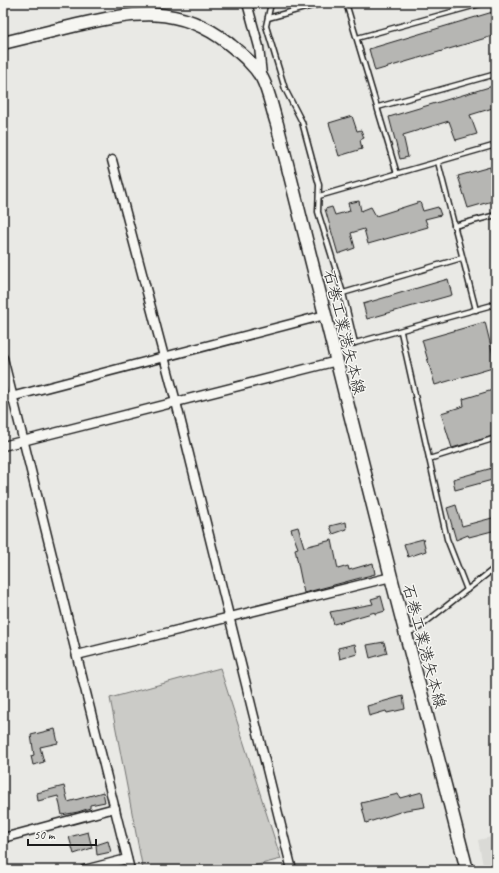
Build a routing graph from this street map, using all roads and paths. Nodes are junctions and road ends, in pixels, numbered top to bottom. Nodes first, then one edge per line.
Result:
1 (247, 3) edge
2 (271, 3) edge
3 (323, 3) edge
4 (346, 3) edge
5 (484, 3) edge
6 (268, 18) junction
7 (357, 38) junction
8 (3, 42) edge
9 (496, 74) edge
10 (262, 78) junction
11 (378, 107) junction
12 (496, 145) edge
13 (112, 160) dead end
14 (438, 162) junction
15 (397, 174) junction
16 (319, 196) junction
17 (496, 214) edge
18 (454, 226) junction
19 (462, 258) junction
20 (343, 293) junction
21 (496, 304) edge
22 (476, 310) junction
23 (325, 315) junction
24 (401, 332) junction
25 (355, 343) junction
26 (333, 348) junction
27 (3, 358) edge
28 (164, 358) junction
29 (337, 361) junction
30 (13, 396) junction
31 (3, 398) edge
32 (176, 402) junction
33 (496, 438) edge
34 (24, 441) junction
35 (3, 446) edge
36 (429, 459) junction
37 (496, 567) edge
38 (390, 577) junction
39 (467, 590) junction
40 (228, 618) junction
41 (406, 633) junction
42 (77, 656) junction
43 (115, 808) junction
44 (3, 838) edge
45 (127, 859) junction
46 (84, 870) edge
47 (130, 870) edge
48 (292, 870) edge
49 (467, 870) edge

1 - 10 street
2 - 6 lane
3 - 6 lane
4 - 7 lane
5 - 7 lane
6 - 16 lane
7 - 11 lane
8 - 10 main road, 石巻工業港矢本線
9 - 11 lane
10 - 23 main road, 石巻工業港矢本線
11 - 15 lane
12 - 14 lane
13 - 28 street
14 - 15 lane
14 - 18 lane
15 - 16 lane
16 - 20 lane
17 - 18 lane
18 - 19 lane
19 - 20 lane
19 - 22 lane
20 - 25 lane
21 - 22 lane
22 - 24 lane
23 - 26 main road, 石巻工業港矢本線
23 - 28 street
24 - 25 lane
24 - 36 lane
25 - 26 lane
26 - 29 main road, 石巻工業港矢本線
27 - 30 street
28 - 30 street
28 - 32 street
29 - 32 street
29 - 38 main road, 石巻工業港矢本線
30 - 31 street
30 - 34 street
32 - 34 street
32 - 40 street
33 - 36 lane
34 - 35 street
34 - 42 street
36 - 39 lane
37 - 39 lane
38 - 40 street
38 - 41 main road, 石巻工業港矢本線
39 - 41 lane
40 - 42 street
40 - 48 street
41 - 49 main road, 石巻工業港矢本線
42 - 43 street
43 - 44 street
43 - 45 street
45 - 46 street
45 - 47 street

